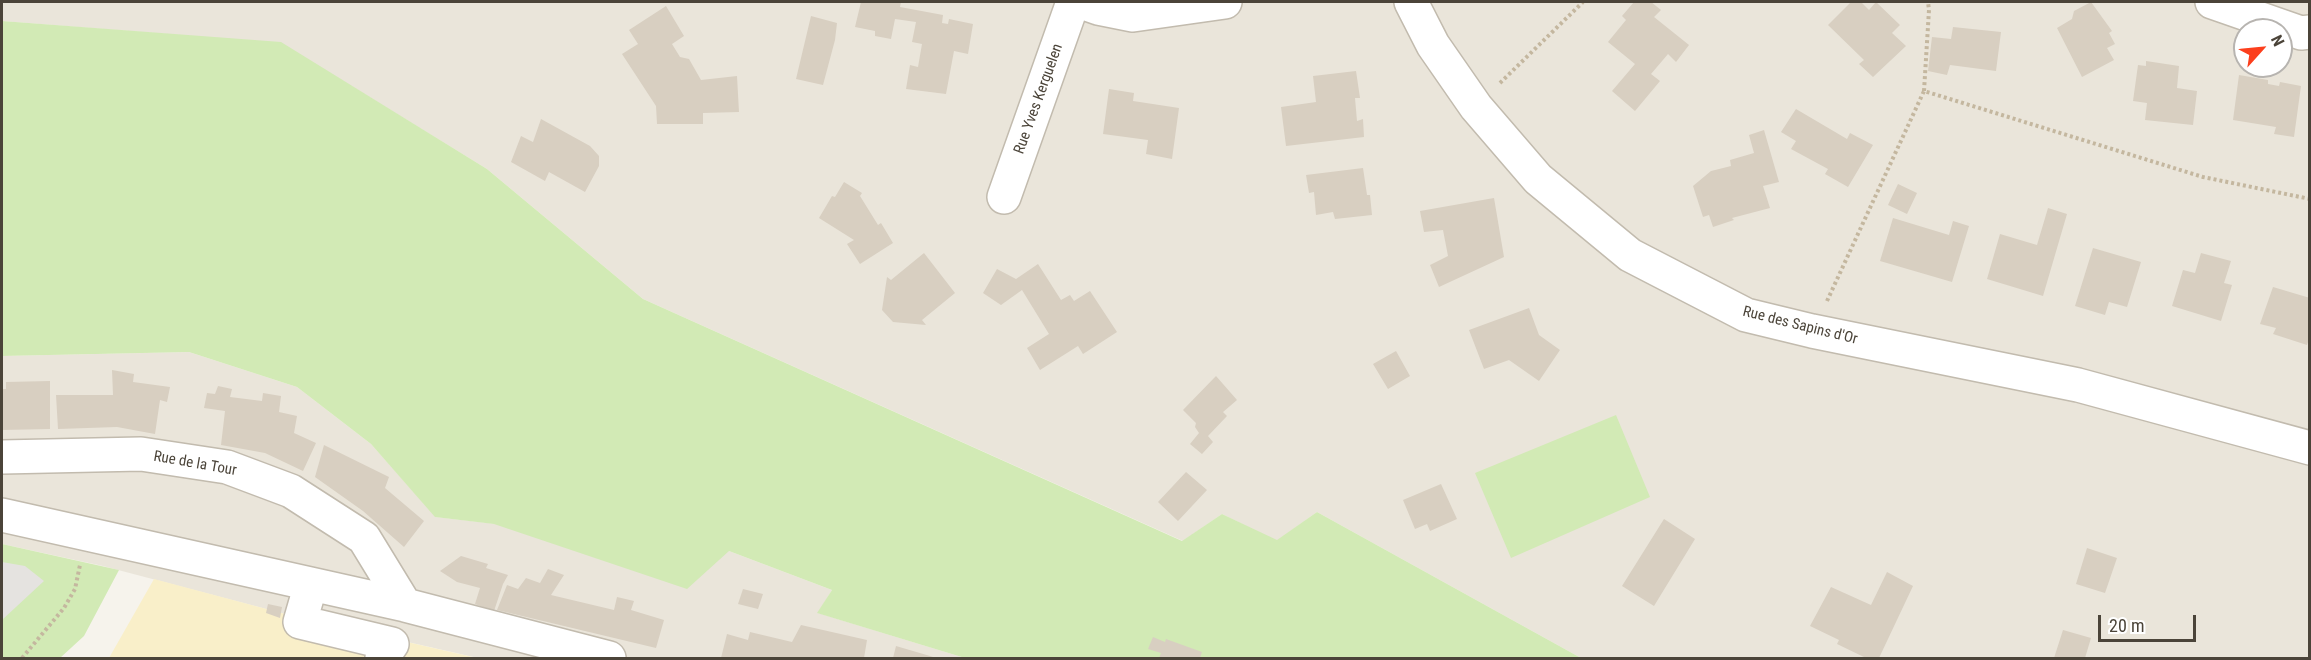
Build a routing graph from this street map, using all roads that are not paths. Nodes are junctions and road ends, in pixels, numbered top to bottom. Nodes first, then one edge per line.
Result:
1 (1073, 2) edge
2 (1081, 2) edge
3 (1225, 2) edge
4 (1411, 2) edge
5 (2212, 2) edge
6 (2310, 32) edge
7 (1004, 197) dead end
8 (2310, 448) edge
9 (2, 457) edge
10 (2, 515) edge
11 (311, 584) junction
12 (405, 604) junction
13 (382, 658) edge
14 (609, 658) edge

1 - 7 street, Rue Yves Kerguelen
2 - 3 street
4 - 8 street, Rue des Sapins d'Or
5 - 6 street
9 - 12 street, Rue de la Tour
10 - 11 street
11 - 12 street
11 - 13 street
12 - 14 street

